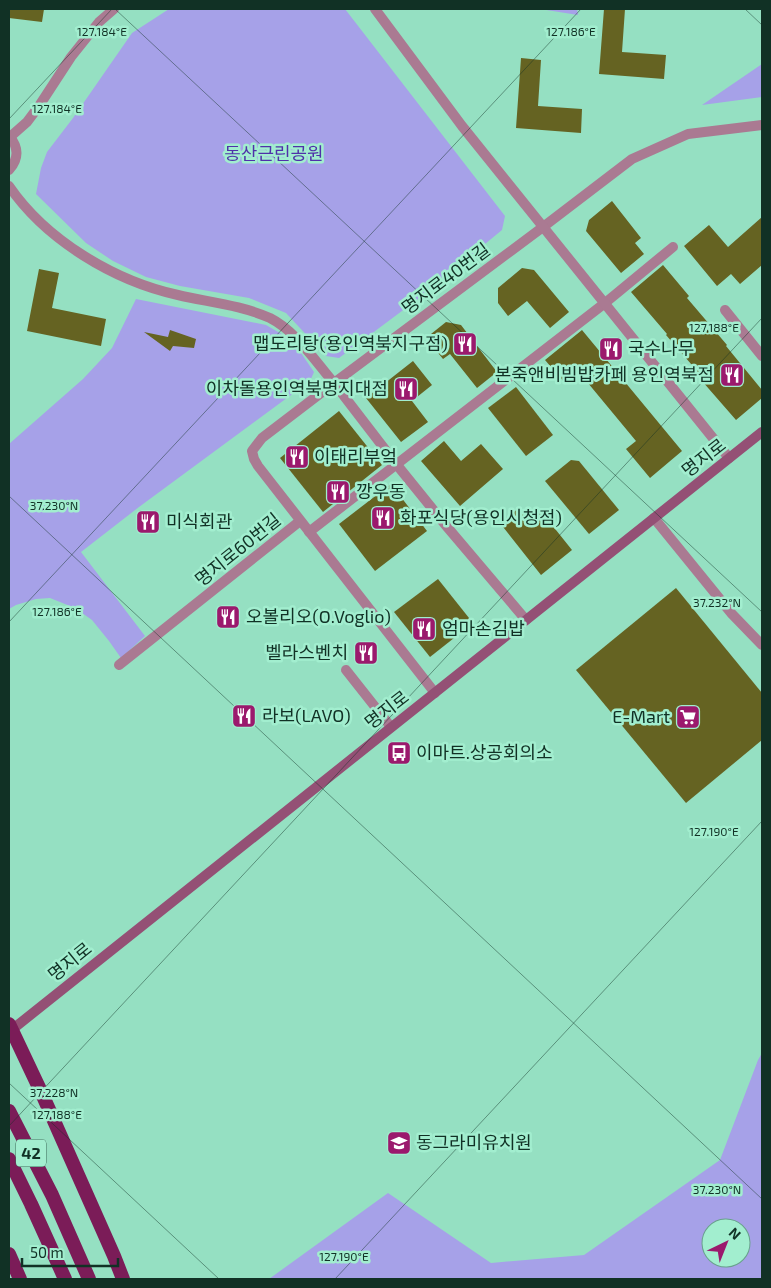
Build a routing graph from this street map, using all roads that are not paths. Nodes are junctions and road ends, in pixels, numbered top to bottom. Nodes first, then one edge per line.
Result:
1 (114, 9) edge
2 (375, 9) edge
3 (762, 125) edge
4 (9, 137) edge
5 (9, 170) edge
6 (9, 186) edge
7 (543, 227) junction
8 (673, 247) dead end
9 (604, 303) junction
10 (726, 310) dead end
11 (762, 356) edge
12 (334, 382) junction
13 (762, 432) edge
14 (729, 458) junction
15 (396, 465) junction
16 (654, 518) junction
17 (300, 521) junction
18 (309, 532) junction
19 (526, 620) junction
20 (762, 645) edge
21 (119, 665) dead end
22 (346, 670) dead end
23 (435, 692) junction
24 (391, 727) junction
25 (10, 1029) edge
26 (9, 1110) edge
27 (9, 1159) edge
28 (9, 1254) edge
29 (20, 1279) edge
30 (65, 1279) edge
31 (88, 1279) edge
32 (123, 1279) edge

1 - 4 street
2 - 7 street
3 - 7 street, 명지로40번길
4 - 5 street
6 - 12 street
7 - 9 street
7 - 12 street, 명지로40번길
8 - 9 street
9 - 14 street
9 - 15 street
10 - 11 street
12 - 15 street
12 - 17 street, 명지로40번길
13 - 14 main road, 명지로
14 - 16 main road, 명지로
15 - 18 street
15 - 19 street
16 - 19 main road, 명지로
16 - 20 street
17 - 18 street, 명지로60번길
17 - 21 street, 명지로60번길
18 - 23 street, 명지로60번길
19 - 23 main road, 명지로
22 - 24 street
23 - 24 main road, 명지로
24 - 25 main road, 명지로
25 - 32 highway
26 - 31 highway, 42
27 - 30 highway, 42
28 - 29 highway

